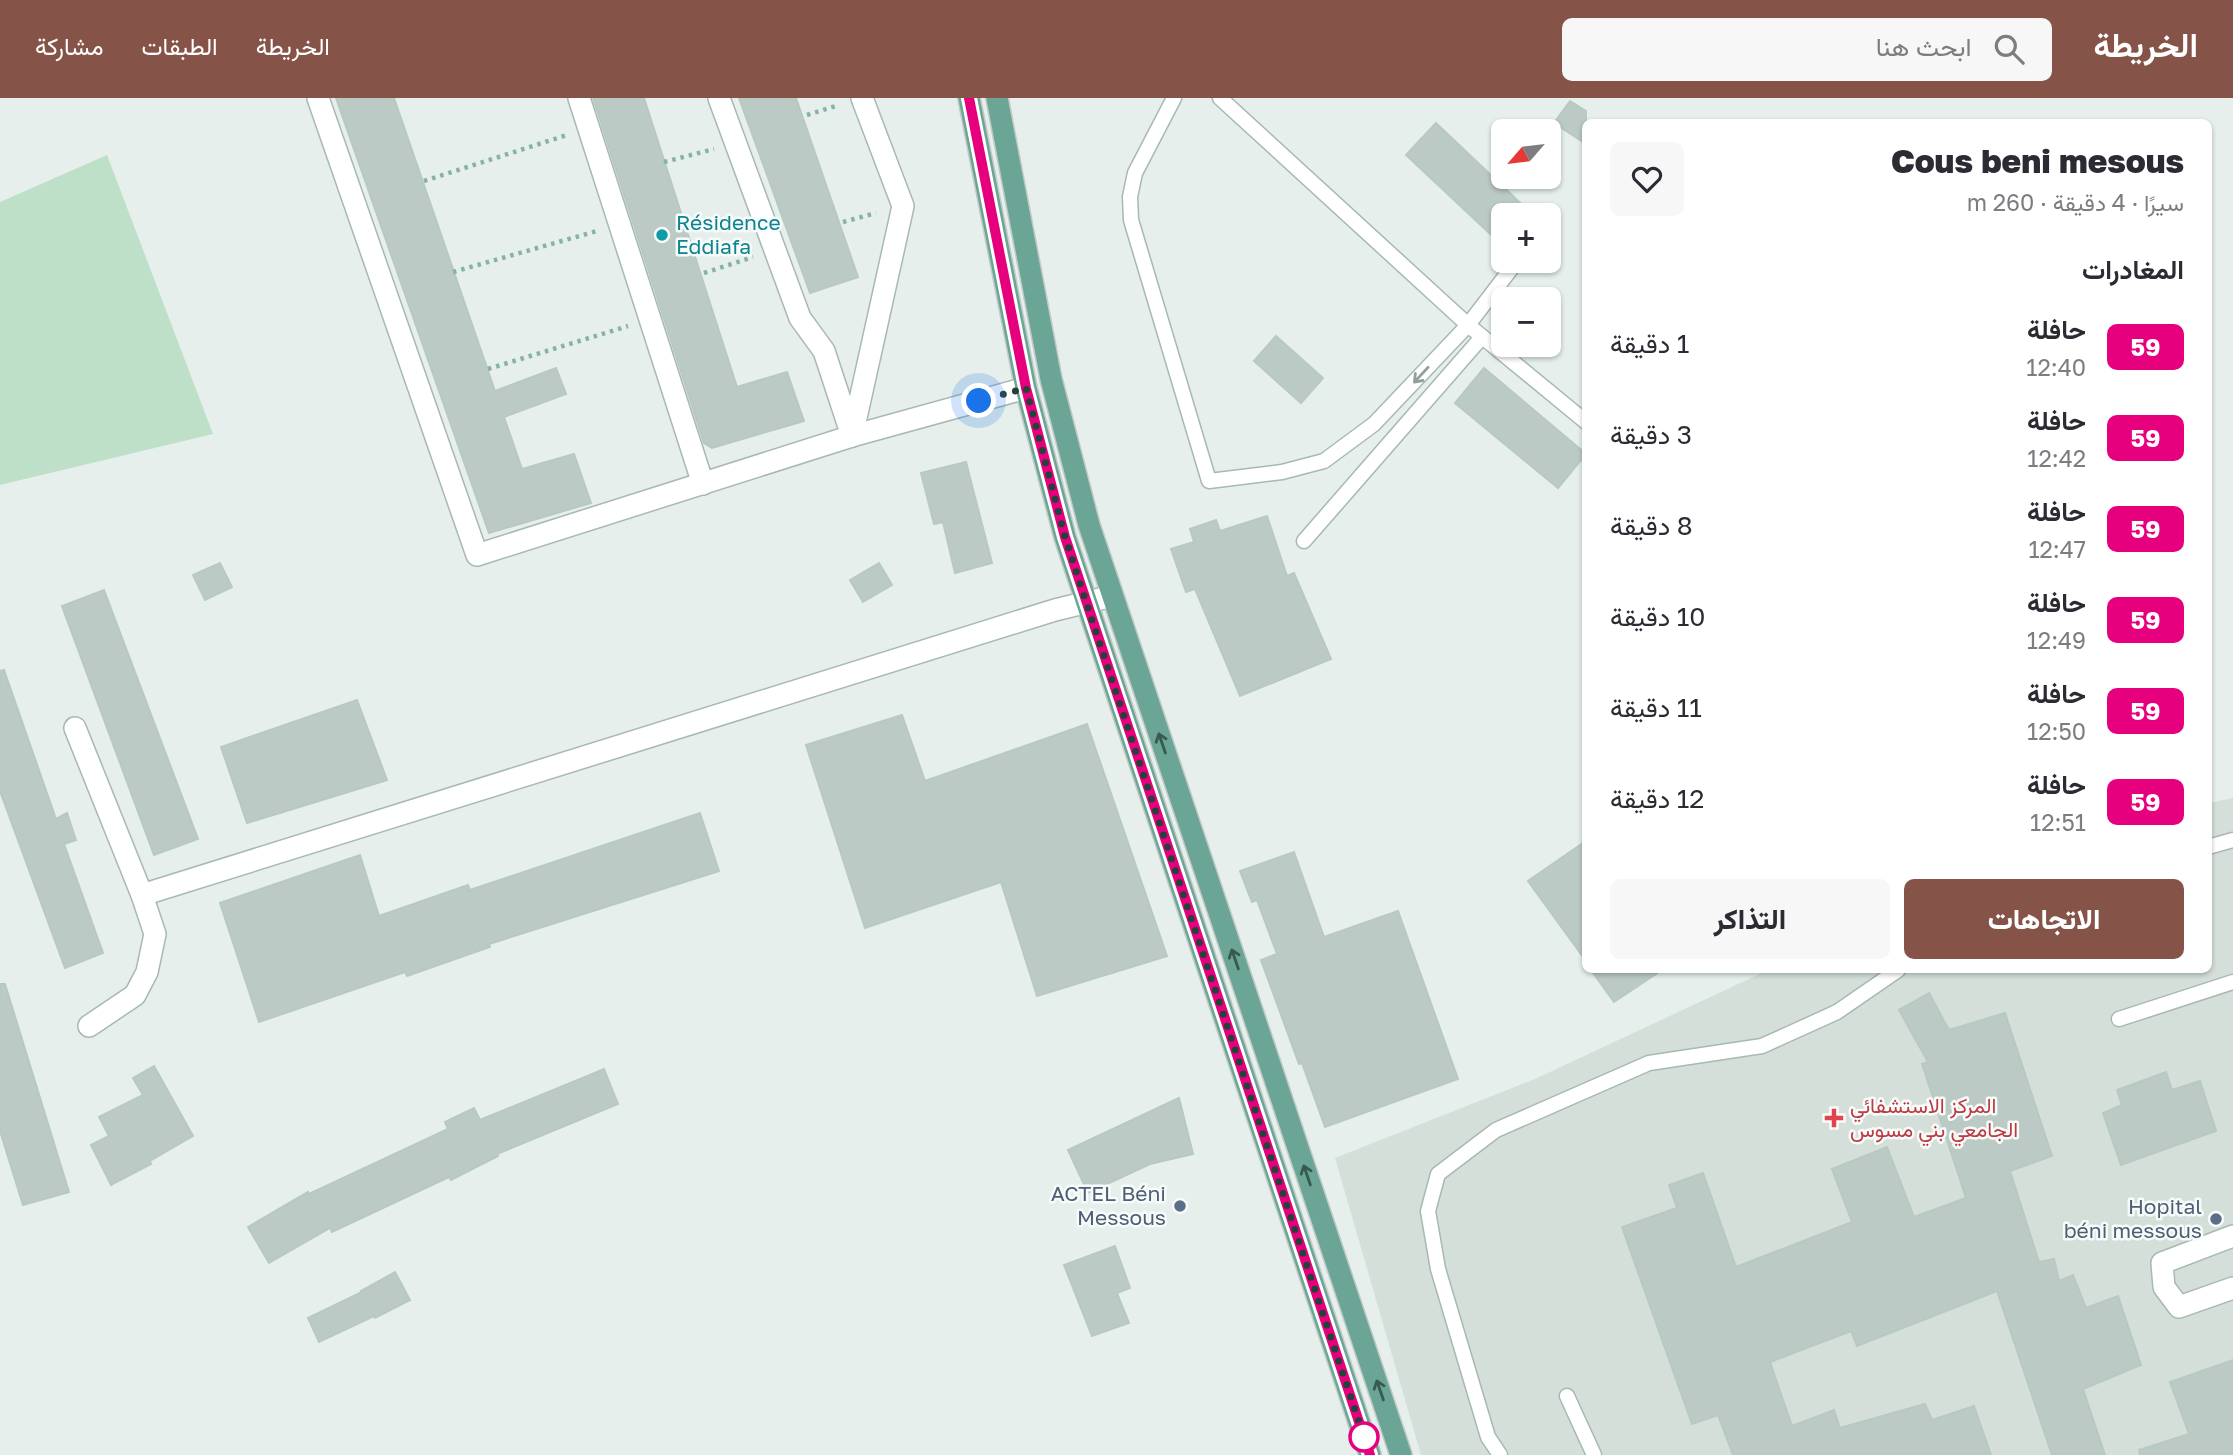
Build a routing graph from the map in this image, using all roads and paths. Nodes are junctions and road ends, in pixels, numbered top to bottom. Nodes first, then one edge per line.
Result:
1 (318, 98) edge
2 (579, 98) edge
3 (719, 98) edge
4 (969, 98) edge
5 (997, 98) edge
6 (1174, 98) edge
7 (1220, 98) edge
8 (854, 100) edge
9 (807, 115) dead end
10 (589, 128) junction
11 (736, 143) junction
12 (664, 162) dead end
13 (424, 181) dead end
14 (620, 224) junction
15 (775, 250) junction
16 (453, 272) dead end
17 (704, 273) dead end
18 (1508, 273) edge
19 (650, 319) junction
20 (1468, 325) junction
21 (1482, 337) junction
22 (488, 369) dead end
23 (1026, 388) junction
24 (1582, 419) edge
25 (852, 436) junction
26 (703, 484) junction
27 (1304, 541) dead end
28 (1112, 596) junction
29 (1086, 602) junction
30 (75, 728) dead end
31 (2233, 840) edge
32 (2212, 846) edge
33 (142, 895) junction
34 (1894, 973) edge
35 (2233, 982) edge
36 (2119, 1018) dead end
37 (89, 1026) dead end
38 (2233, 1236) edge
39 (2233, 1288) edge
40 (1567, 1396) dead end
41 (1370, 1455) edge
42 (1401, 1455) edge
43 (1500, 1455) edge
44 (1594, 1455) edge

1 - 26 street
2 - 10 street
3 - 11 street
4 - 23 main road
5 - 28 main road
20 -> 6 lane
7 - 20 lane
8 - 9 path
8 - 25 street
10 - 13 path
10 - 14 street
11 - 12 path
11 - 15 street
14 - 16 path
14 - 19 street
15 - 17 path
15 - 25 street
18 - 20 lane
19 - 22 path
19 - 26 street
20 - 21 lane
21 - 24 lane
21 - 27 lane
23 - 25 street
23 - 29 main road
25 - 26 street
28 - 29 street
42 -> 28 main road
29 - 33 street
29 - 41 main road
30 - 33 street
31 - 32 lane
33 - 37 street
34 - 43 lane
35 - 36 lane
38 - 39 street
40 - 44 lane

